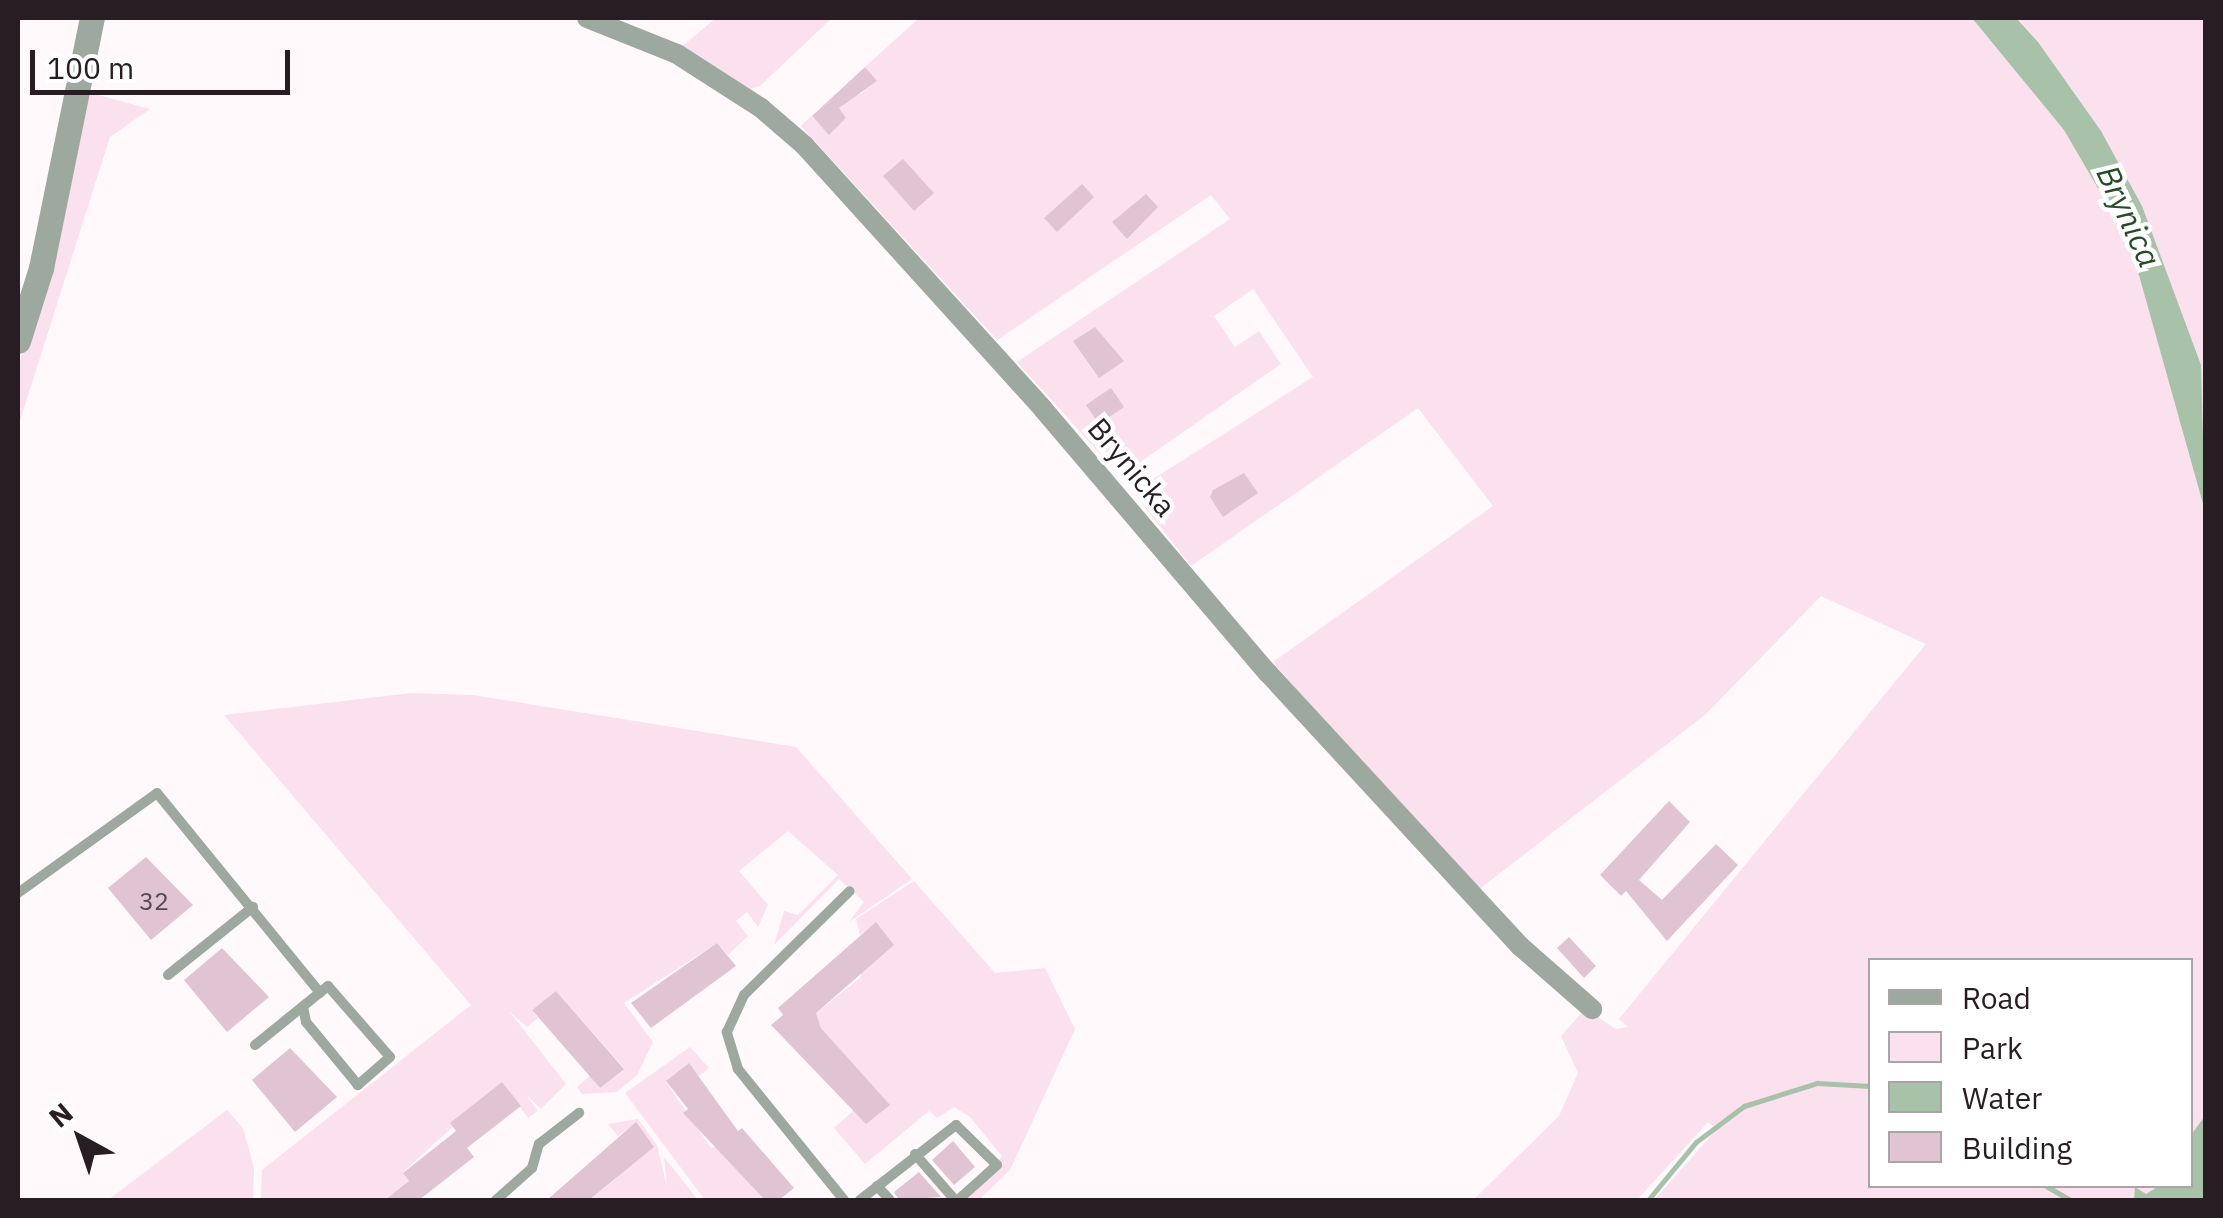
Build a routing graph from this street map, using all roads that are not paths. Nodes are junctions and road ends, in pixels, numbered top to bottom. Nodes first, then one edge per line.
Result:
1 (92, 18) edge
2 (587, 18) edge
3 (18, 341) edge
4 (18, 892) edge
5 (850, 892) dead end
6 (253, 908) junction
7 (168, 975) dead end
8 (320, 993) junction
9 (303, 1006) junction
10 (1592, 1009) dead end
11 (255, 1045) dead end
12 (579, 1114) dead end
13 (915, 1154) junction
14 (878, 1186) junction
15 (496, 1200) edge
16 (844, 1200) edge
17 (860, 1200) edge
18 (890, 1200) edge
19 (957, 1200) edge

1 - 3 street
2 - 10 street, Brynicka
4 - 6 lane
5 - 16 lane
6 - 7 lane
6 - 8 lane
8 - 9 lane
8 - 9 lane
9 - 11 lane
12 - 15 lane
13 - 14 lane
13 - 19 lane
13 - 19 lane
14 - 17 lane
14 - 18 lane

